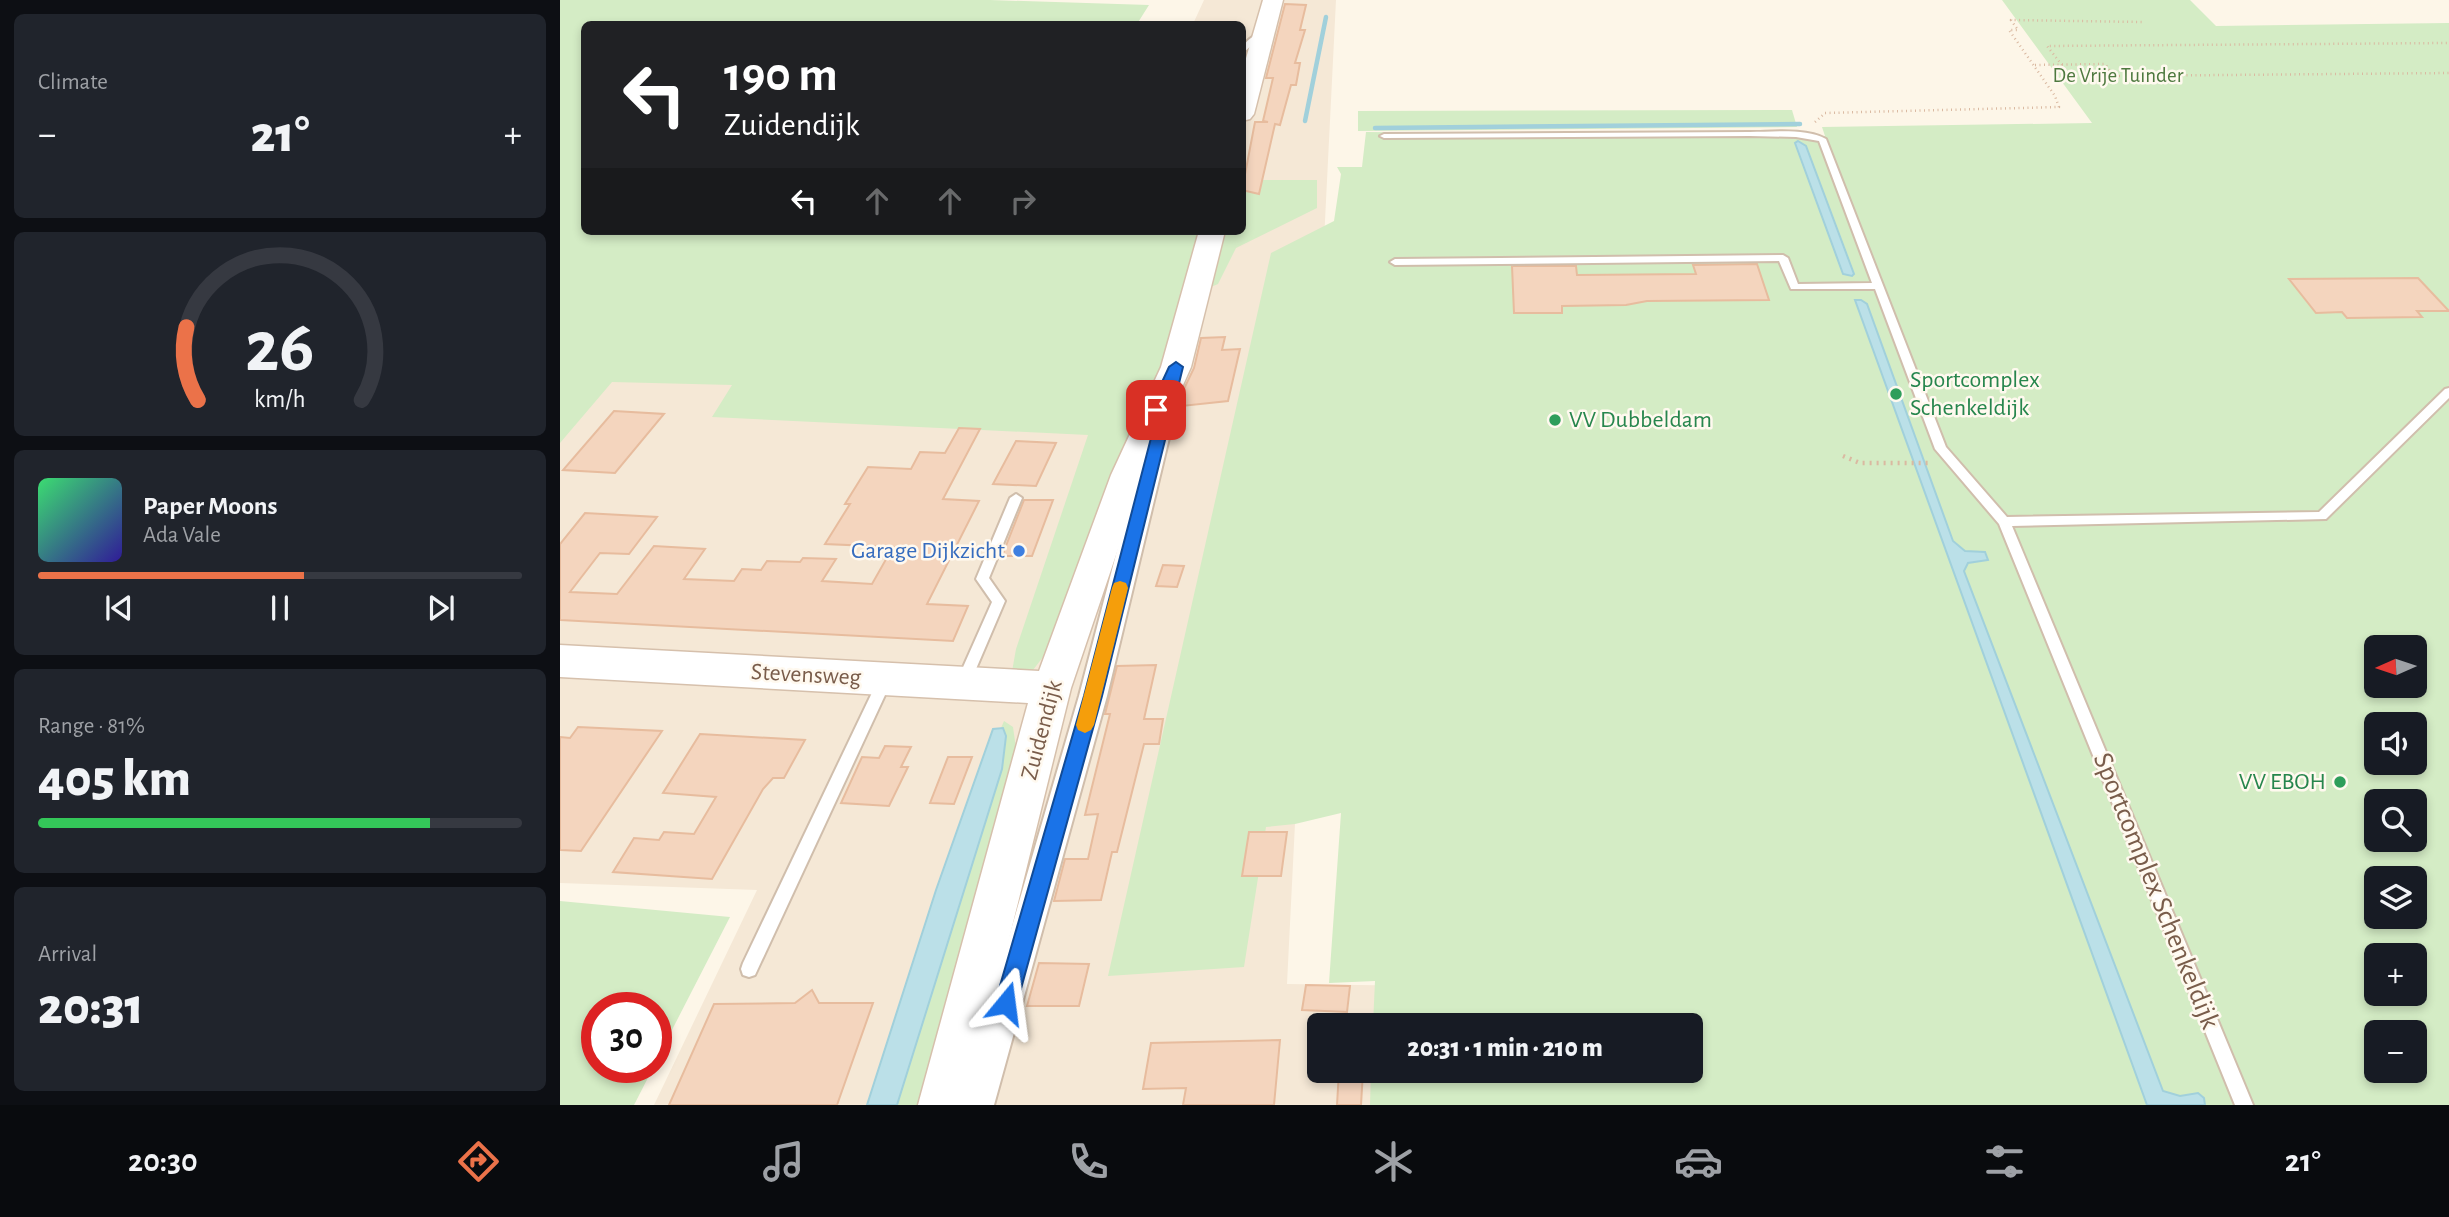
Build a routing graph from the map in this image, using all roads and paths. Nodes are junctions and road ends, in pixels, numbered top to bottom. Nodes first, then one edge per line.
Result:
1 (1273, 0) edge
2 (2142, 22) dead end
3 (1265, 33) junction
4 (2449, 43) edge
5 (1246, 47) edge
6 (2034, 65) junction
7 (2062, 65) junction
8 (2449, 73) edge
9 (1246, 100) edge
10 (1384, 136) dead end
11 (1822, 139) junction
12 (1211, 235) edge
13 (1395, 262) dead end
14 (1877, 286) junction
15 (1176, 367) junction
16 (2449, 392) edge
17 (1843, 456) dead end
18 (1933, 463) dead end
19 (1016, 498) dead end
20 (2004, 522) junction
21 (560, 661) edge
22 (885, 679) junction
23 (963, 683) junction
24 (1052, 688) junction
25 (749, 969) dead end
26 (943, 1105) edge
27 (977, 1105) edge
28 (2244, 1105) edge

1 - 3 street
2 - 6 path
3 - 5 lane
3 - 9 street
4 - 7 path
6 - 7 path
6 - 11 path
7 - 8 path
10 - 11 lane
11 - 14 lane, Sportcomplex Schenkeldijk
12 - 15 street, Zuidendijk
13 - 14 lane
14 - 20 lane, Sportcomplex Schenkeldijk
15 - 24 street, Zuidendijk
15 - 27 street, Zuidendijk
16 - 20 lane
17 - 18 path
19 - 23 lane
20 - 28 lane, Sportcomplex Schenkeldijk
21 - 22 street, Stevensweg
22 - 23 street, Stevensweg
22 - 25 lane
23 - 24 street, Stevensweg
24 - 26 street, Zuidendijk

